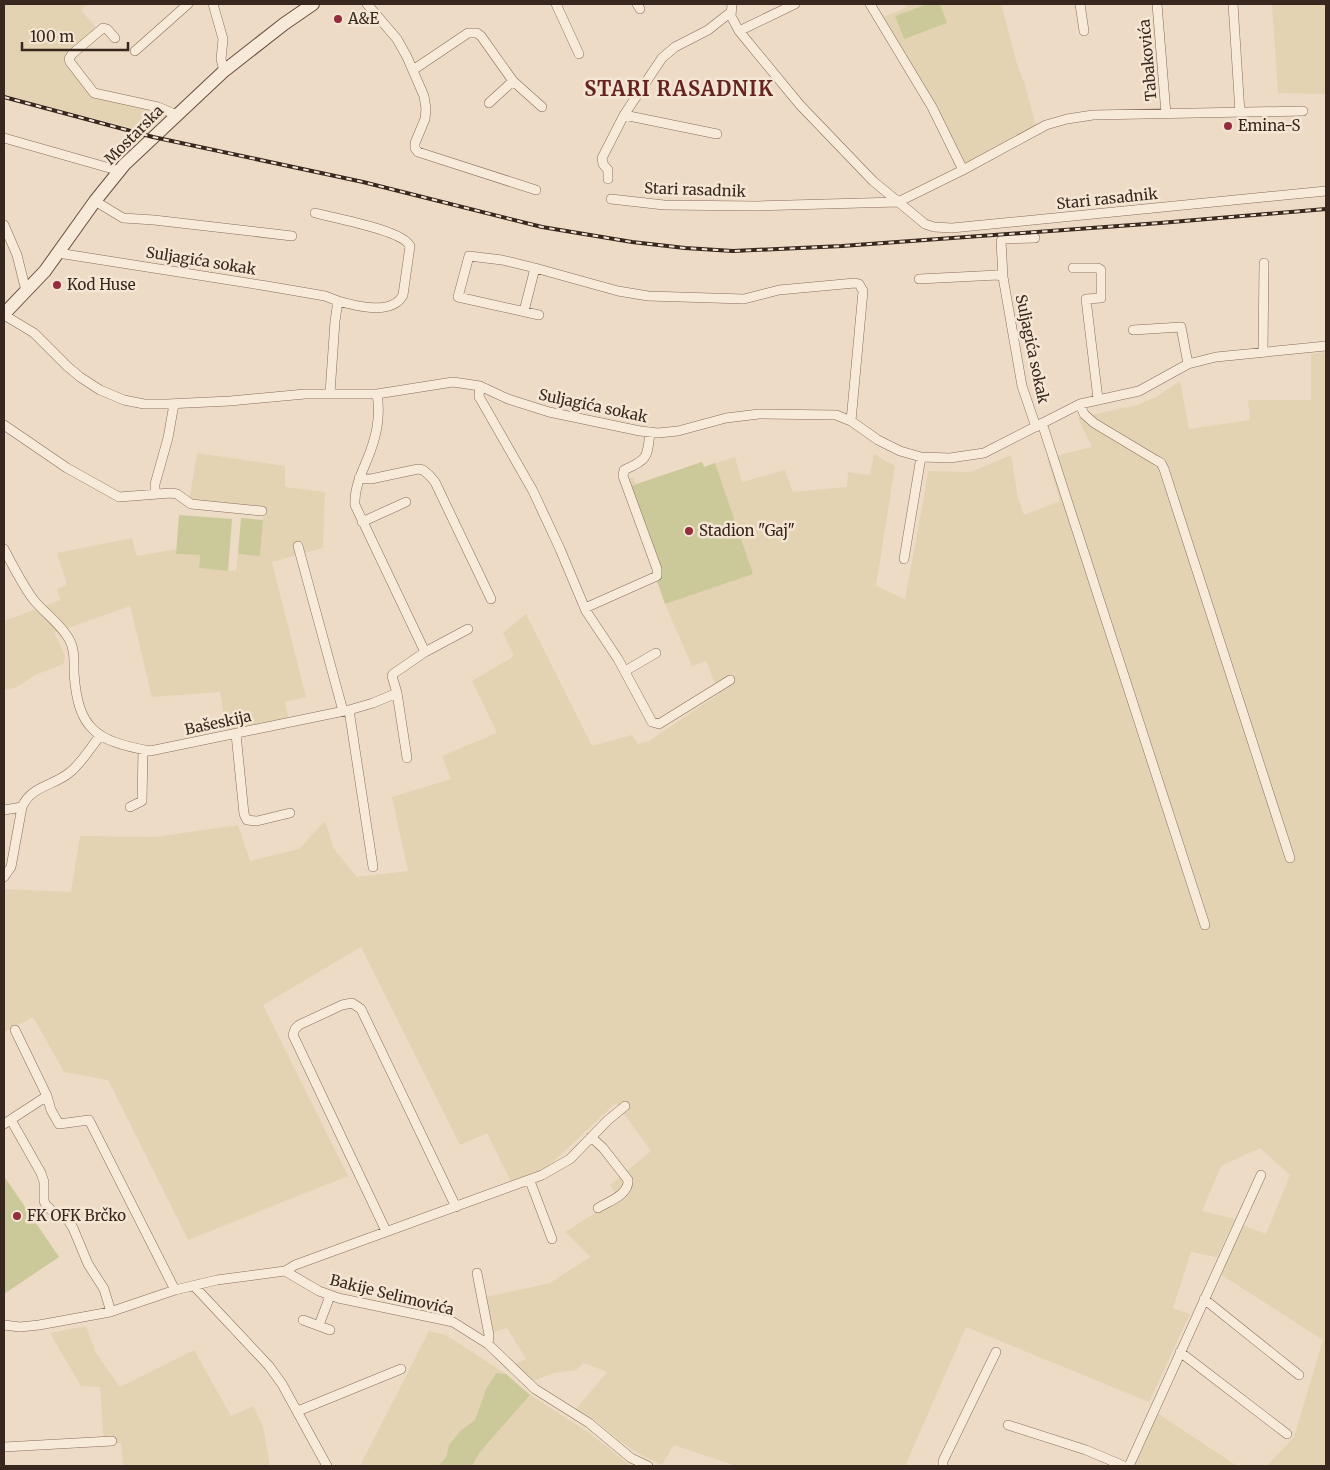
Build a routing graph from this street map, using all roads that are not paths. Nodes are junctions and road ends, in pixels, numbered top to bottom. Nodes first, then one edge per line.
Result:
1 (188, 4) edge
2 (213, 4) edge
3 (313, 4) edge
4 (367, 4) edge
5 (556, 4) edge
6 (794, 4) edge
7 (870, 4) edge
8 (1080, 4) edge
9 (1157, 4) edge
10 (1233, 4) edge
11 (731, 8) edge
12 (739, 31) junction
13 (1084, 31) dead end
14 (115, 38) dead end
15 (135, 51) dead end
16 (579, 54) dead end
17 (413, 70) junction
18 (224, 71) junction
19 (513, 81) junction
20 (489, 103) dead end
21 (542, 107) dead end
22 (1303, 111) dead end
23 (1240, 113) junction
24 (1166, 114) junction
25 (177, 115) junction
26 (624, 115) junction
27 (717, 134) dead end
28 (4, 138) edge
29 (120, 170) junction
30 (963, 170) junction
31 (608, 179) dead end
32 (536, 190) dead end
33 (1326, 191) edge
34 (611, 199) dead end
35 (95, 201) junction
36 (898, 202) junction
37 (315, 213) dead end
38 (4, 225) edge
39 (292, 236) dead end
40 (1035, 238) dead end
41 (58, 253) junction
42 (1264, 262) dead end
43 (535, 268) junction
44 (1073, 268) dead end
45 (1003, 277) junction
46 (919, 279) dead end
47 (26, 292) junction
48 (338, 302) junction
49 (524, 312) junction
50 (4, 315) edge
51 (539, 315) dead end
52 (1133, 330) dead end
53 (1326, 346) edge
54 (1264, 352) junction
55 (1188, 364) junction
56 (480, 386) junction
57 (330, 393) junction
58 (377, 394) junction
59 (1098, 399) junction
60 (174, 404) junction
61 (1080, 404) junction
62 (851, 421) junction
63 (4, 424) edge
64 (1039, 425) junction
65 (650, 432) junction
66 (921, 457) junction
67 (359, 478) junction
68 (156, 493) junction
69 (406, 502) dead end
70 (262, 511) dead end
71 (362, 522) junction
72 (298, 546) dead end
73 (4, 549) edge
74 (904, 559) dead end
75 (491, 599) dead end
76 (585, 608) junction
77 (468, 629) dead end
78 (425, 652) junction
79 (656, 653) dead end
80 (625, 670) junction
81 (730, 680) dead end
82 (397, 693) junction
83 (346, 710) junction
84 (236, 734) junction
85 (100, 736) junction
86 (143, 750) junction
87 (408, 758) dead end
88 (22, 807) junction
89 (130, 808) dead end
90 (4, 810) edge
91 (290, 813) dead end
92 (1290, 858) dead end
93 (373, 867) dead end
94 (4, 877) edge
95 (1205, 925) dead end
96 (15, 1030) dead end
97 (48, 1096) junction
98 (625, 1106) dead end
99 (7, 1122) edge
100 (592, 1137) junction
101 (1261, 1174) dead end
102 (530, 1181) junction
103 (456, 1207) junction
104 (598, 1208) dead end
105 (386, 1231) junction
106 (552, 1238) dead end
107 (285, 1271) junction
108 (476, 1273) dead end
109 (194, 1286) junction
110 (175, 1290) junction
111 (330, 1296) junction
112 (1204, 1299) junction
113 (111, 1312) junction
114 (303, 1320) dead end
115 (4, 1325) edge
116 (319, 1326) junction
117 (330, 1330) dead end
118 (488, 1344) junction
119 (996, 1352) dead end
120 (1180, 1352) junction
121 (401, 1369) dead end
122 (1299, 1375) dead end
123 (298, 1411) junction
124 (1008, 1425) dead end
125 (1287, 1434) dead end
126 (112, 1441) dead end
127 (4, 1447) edge
128 (327, 1466) edge
129 (648, 1466) edge
130 (943, 1466) edge
131 (1124, 1466) edge
132 (1129, 1466) edge

1 - 15 street
2 - 18 street
3 - 18 main road, Mostarska
4 - 17 street
5 - 16 street
6 - 12 street
7 - 30 street
8 - 13 street
9 - 24 street, Tabakovića
10 - 23 street
11 - 12 street, Stari rasadnik
11 - 26 street, Stari rasadnik
12 - 36 street, Stari rasadnik
14 - 25 street
17 - 19 street
17 - 32 street
18 - 25 main road, Mostarska
19 - 20 street
19 - 21 street
22 - 23 street, Stari rasadnik
23 - 24 street, Stari rasadnik
24 - 30 street, Stari rasadnik
25 - 29 main road, Mostarska
26 - 27 street
26 - 31 street, Stari rasadnik
28 - 29 street
29 - 35 main road, Mostarska
30 - 36 street, Stari rasadnik
33 - 36 street, Stari rasadnik
34 - 36 street, Stari rasadnik
35 - 39 street
35 - 41 main road, Mostarska
37 - 48 street, Suljagića sokak
38 - 47 street
40 - 45 street, Suljagića sokak
41 - 47 main road, Mostarska
41 - 48 street, Suljagića sokak
42 - 54 street
43 - 49 street
43 - 49 street
43 - 62 street
44 - 59 street
45 - 46 street, Suljagića sokak
45 - 64 street, Suljagića sokak
47 - 50 main road, Mostarska
48 - 57 street
49 - 51 street
50 - 60 street, Suljagića sokak
52 - 55 street
53 - 54 street, Suljagića sokak
54 - 55 street, Suljagića sokak
55 - 59 street, Suljagića sokak
56 - 58 street, Suljagića sokak
56 - 65 street, Suljagića sokak
56 - 76 street
57 - 58 street, Suljagića sokak
57 - 60 street, Suljagića sokak
58 - 67 street
59 - 61 street, Suljagića sokak
60 - 68 street
61 - 64 street, Suljagića sokak
61 - 92 street
62 - 65 street, Suljagića sokak
62 - 66 street, Suljagića sokak
63 - 68 street
64 - 66 street, Suljagića sokak
64 - 95 street
65 - 76 street
66 - 74 street
67 - 71 street
67 - 75 street
68 - 70 street
69 - 71 street
71 - 78 street
72 - 83 street
73 - 85 street, Bašeskija
76 - 80 street
77 - 78 street
78 - 82 street
79 - 80 street
80 - 81 street
82 - 83 street, Bašeskija
82 - 87 street
83 - 84 street, Bašeskija
83 - 93 street
84 - 86 street, Bašeskija
84 - 91 street
85 - 86 street, Bašeskija
85 - 88 street
86 - 89 street
88 - 90 street
88 - 94 street
96 - 97 street
97 - 99 street
97 - 110 street
98 - 100 street
99 - 113 street
100 - 102 street
100 - 104 street
101 - 112 street
102 - 103 street
102 - 106 street
103 - 105 street
103 - 105 street
105 - 107 street
107 - 109 street
107 - 111 street, Bakije Selimovića
108 - 118 street
109 - 110 street
109 - 123 street
110 - 113 street
111 - 116 street
111 - 118 street, Bakije Selimovića
112 - 120 street
112 - 122 street
113 - 115 street
114 - 116 street
116 - 117 street
118 - 129 street, Bakije Selimovića
119 - 130 street
120 - 125 street
120 - 132 street
121 - 123 street
123 - 128 street
124 - 131 street
126 - 127 street

